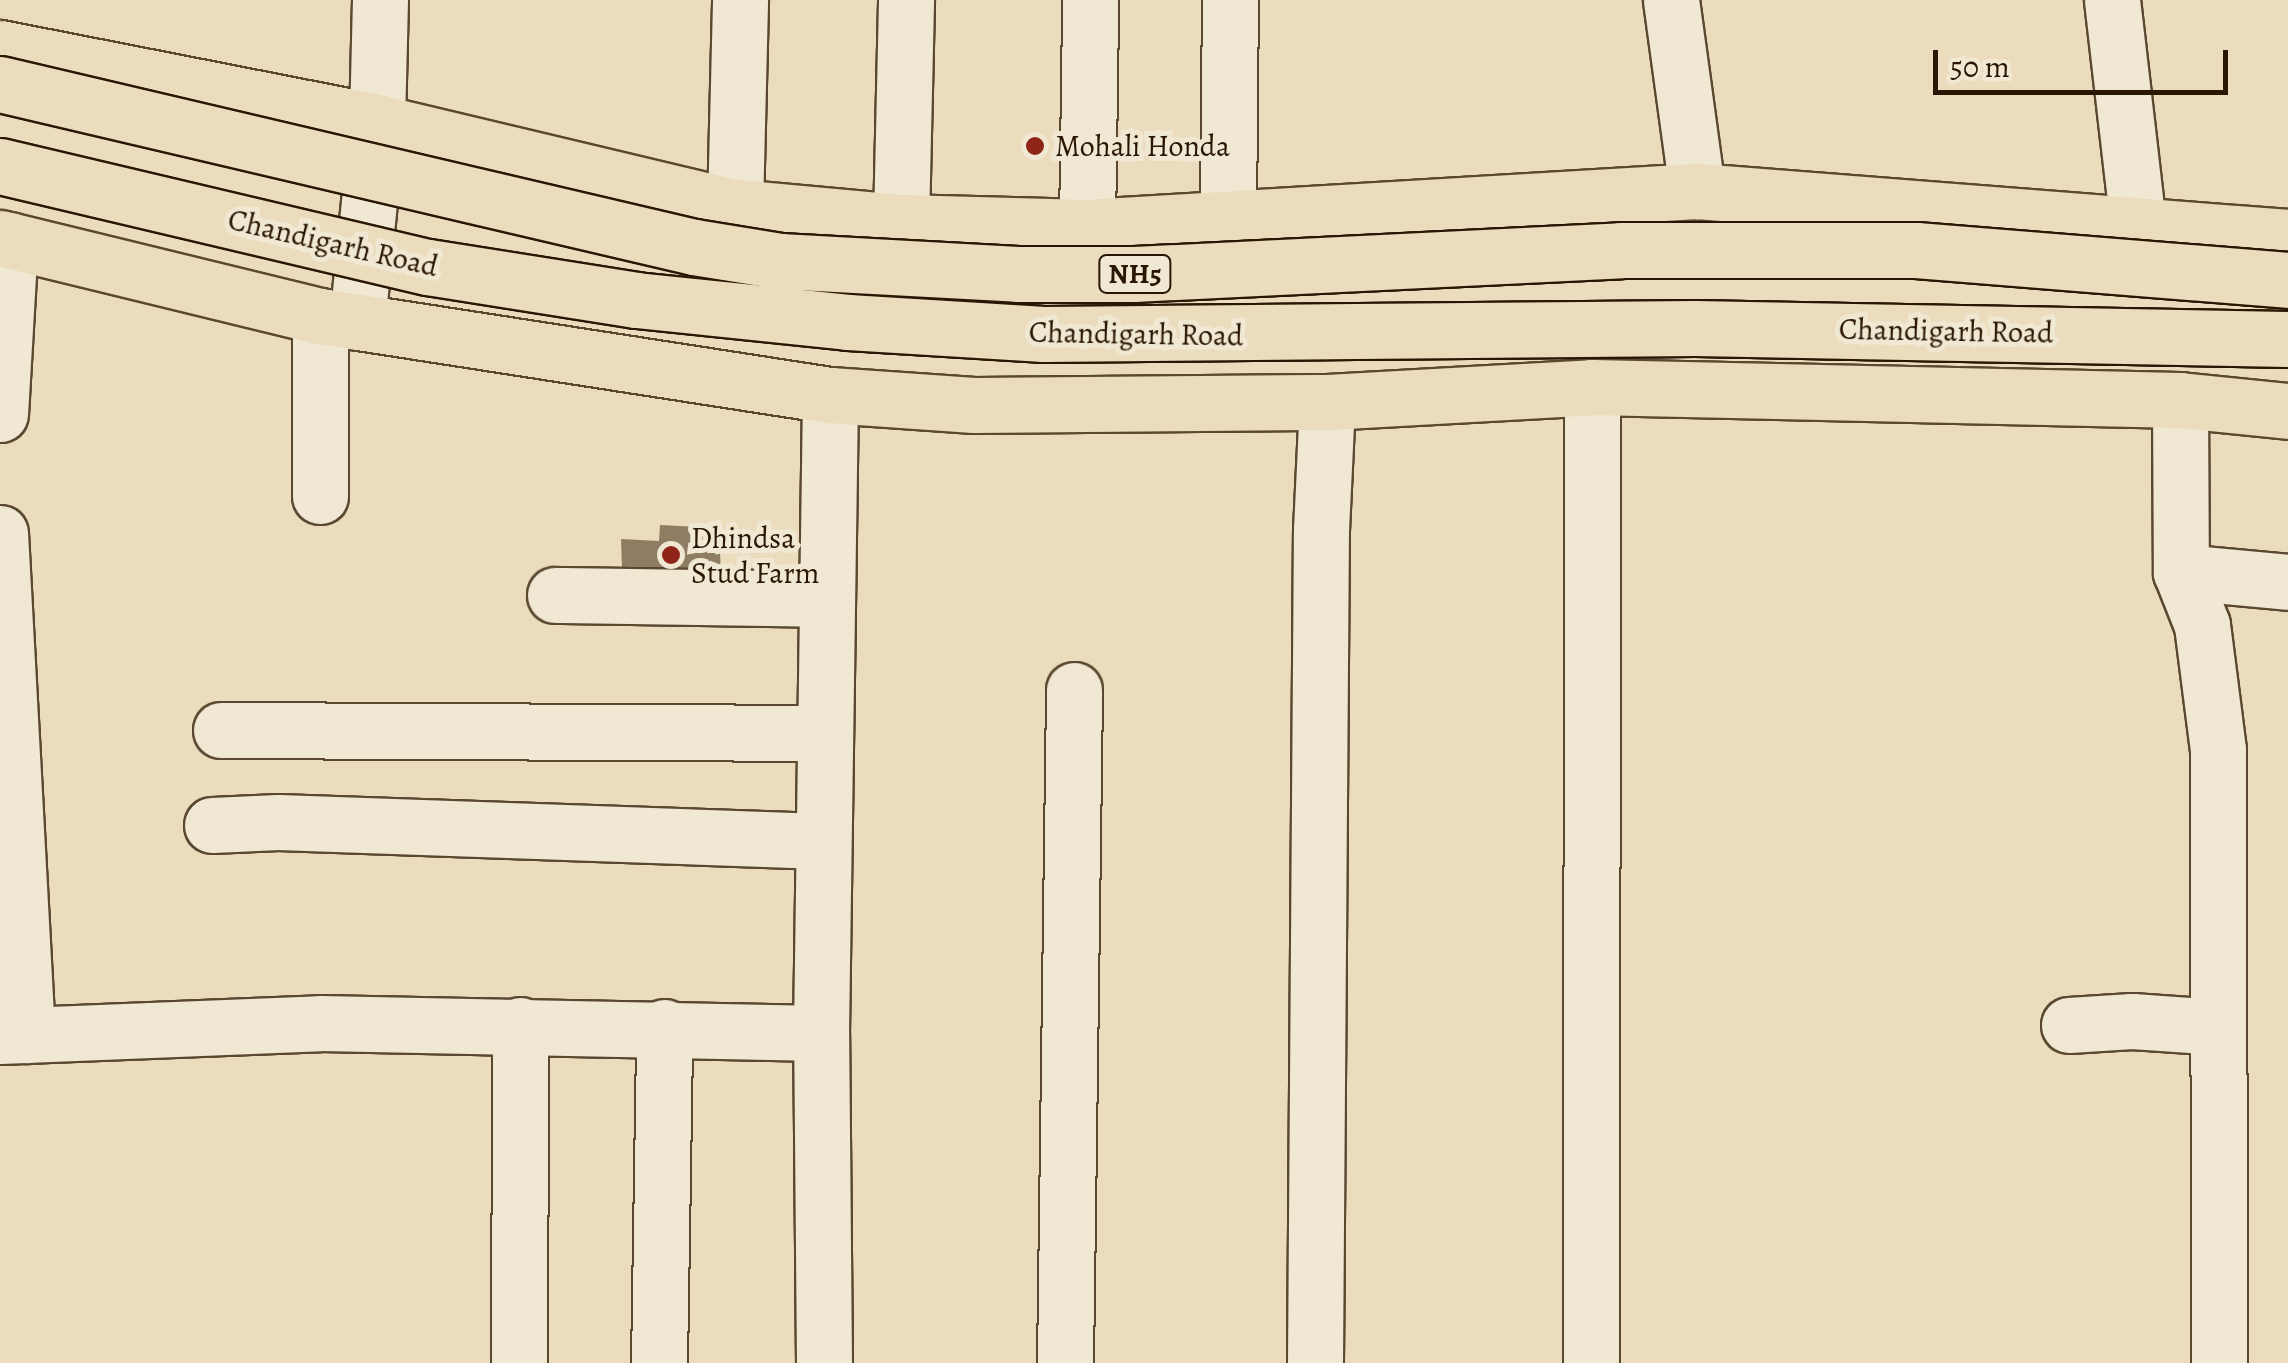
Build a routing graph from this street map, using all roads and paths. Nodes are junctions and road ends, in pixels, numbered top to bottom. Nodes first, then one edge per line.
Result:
1 (380, 0) edge
2 (740, 0) edge
3 (906, 0) edge
4 (1090, 0) edge
5 (1230, 0) edge
6 (1671, 0) edge
7 (2112, 0) edge
8 (0, 48) edge
9 (0, 84) edge
10 (377, 122) junction
11 (0, 166) edge
12 (1697, 192) junction
13 (736, 206) junction
14 (1228, 220) junction
15 (901, 222) junction
16 (2138, 226) junction
17 (1086, 228) junction
18 (2288, 237) edge
19 (5, 239) edge
20 (2288, 280) edge
21 (338, 319) junction
22 (2288, 339) edge
23 (1592, 387) junction
24 (830, 395) junction
25 (2180, 400) junction
26 (1327, 402) junction
27 (2288, 411) edge
28 (0, 414) edge
29 (320, 496) dead end
30 (0, 533) edge
31 (2181, 572) junction
32 (2288, 582) edge
33 (554, 595) dead end
34 (825, 599) junction
35 (1074, 690) dead end
36 (222, 730) dead end
37 (824, 733) junction
38 (212, 825) dead end
39 (822, 841) junction
40 (520, 1025) junction
41 (2069, 1025) dead end
42 (664, 1027) junction
43 (2217, 1027) junction
44 (820, 1032) junction
45 (14, 1036) edge
46 (519, 1363) edge
47 (659, 1363) edge
48 (824, 1363) edge
49 (1065, 1363) edge
50 (1315, 1363) edge
51 (1591, 1363) edge
52 (2219, 1363) edge

1 - 10 street
2 - 13 street
3 - 15 street
4 - 17 street
5 - 14 street
6 - 12 street
7 - 16 street
8 - 10 main road
9 - 20 main road, NH5, bridge
10 - 13 main road
10 - 21 street
11 - 22 main road, Chandigarh Road / NH5, bridge
12 - 14 main road
12 - 16 main road
13 - 15 main road
14 - 17 main road
15 - 17 main road
16 - 18 main road
19 - 21 main road
19 - 28 street
21 - 24 main road
21 - 29 street
23 - 25 main road
23 - 26 main road
23 - 51 street
24 - 26 main road
24 - 34 street
25 - 27 main road
25 - 31 street
26 - 50 street
30 - 45 street
31 - 32 street
31 - 43 street
33 - 34 street
34 - 37 street
35 - 49 street
36 - 37 street
37 - 39 street
38 - 39 street
39 - 44 street
40 - 42 street
40 - 45 street
40 - 46 street
41 - 43 street
42 - 44 street
42 - 47 street
43 - 52 street
44 - 48 street

